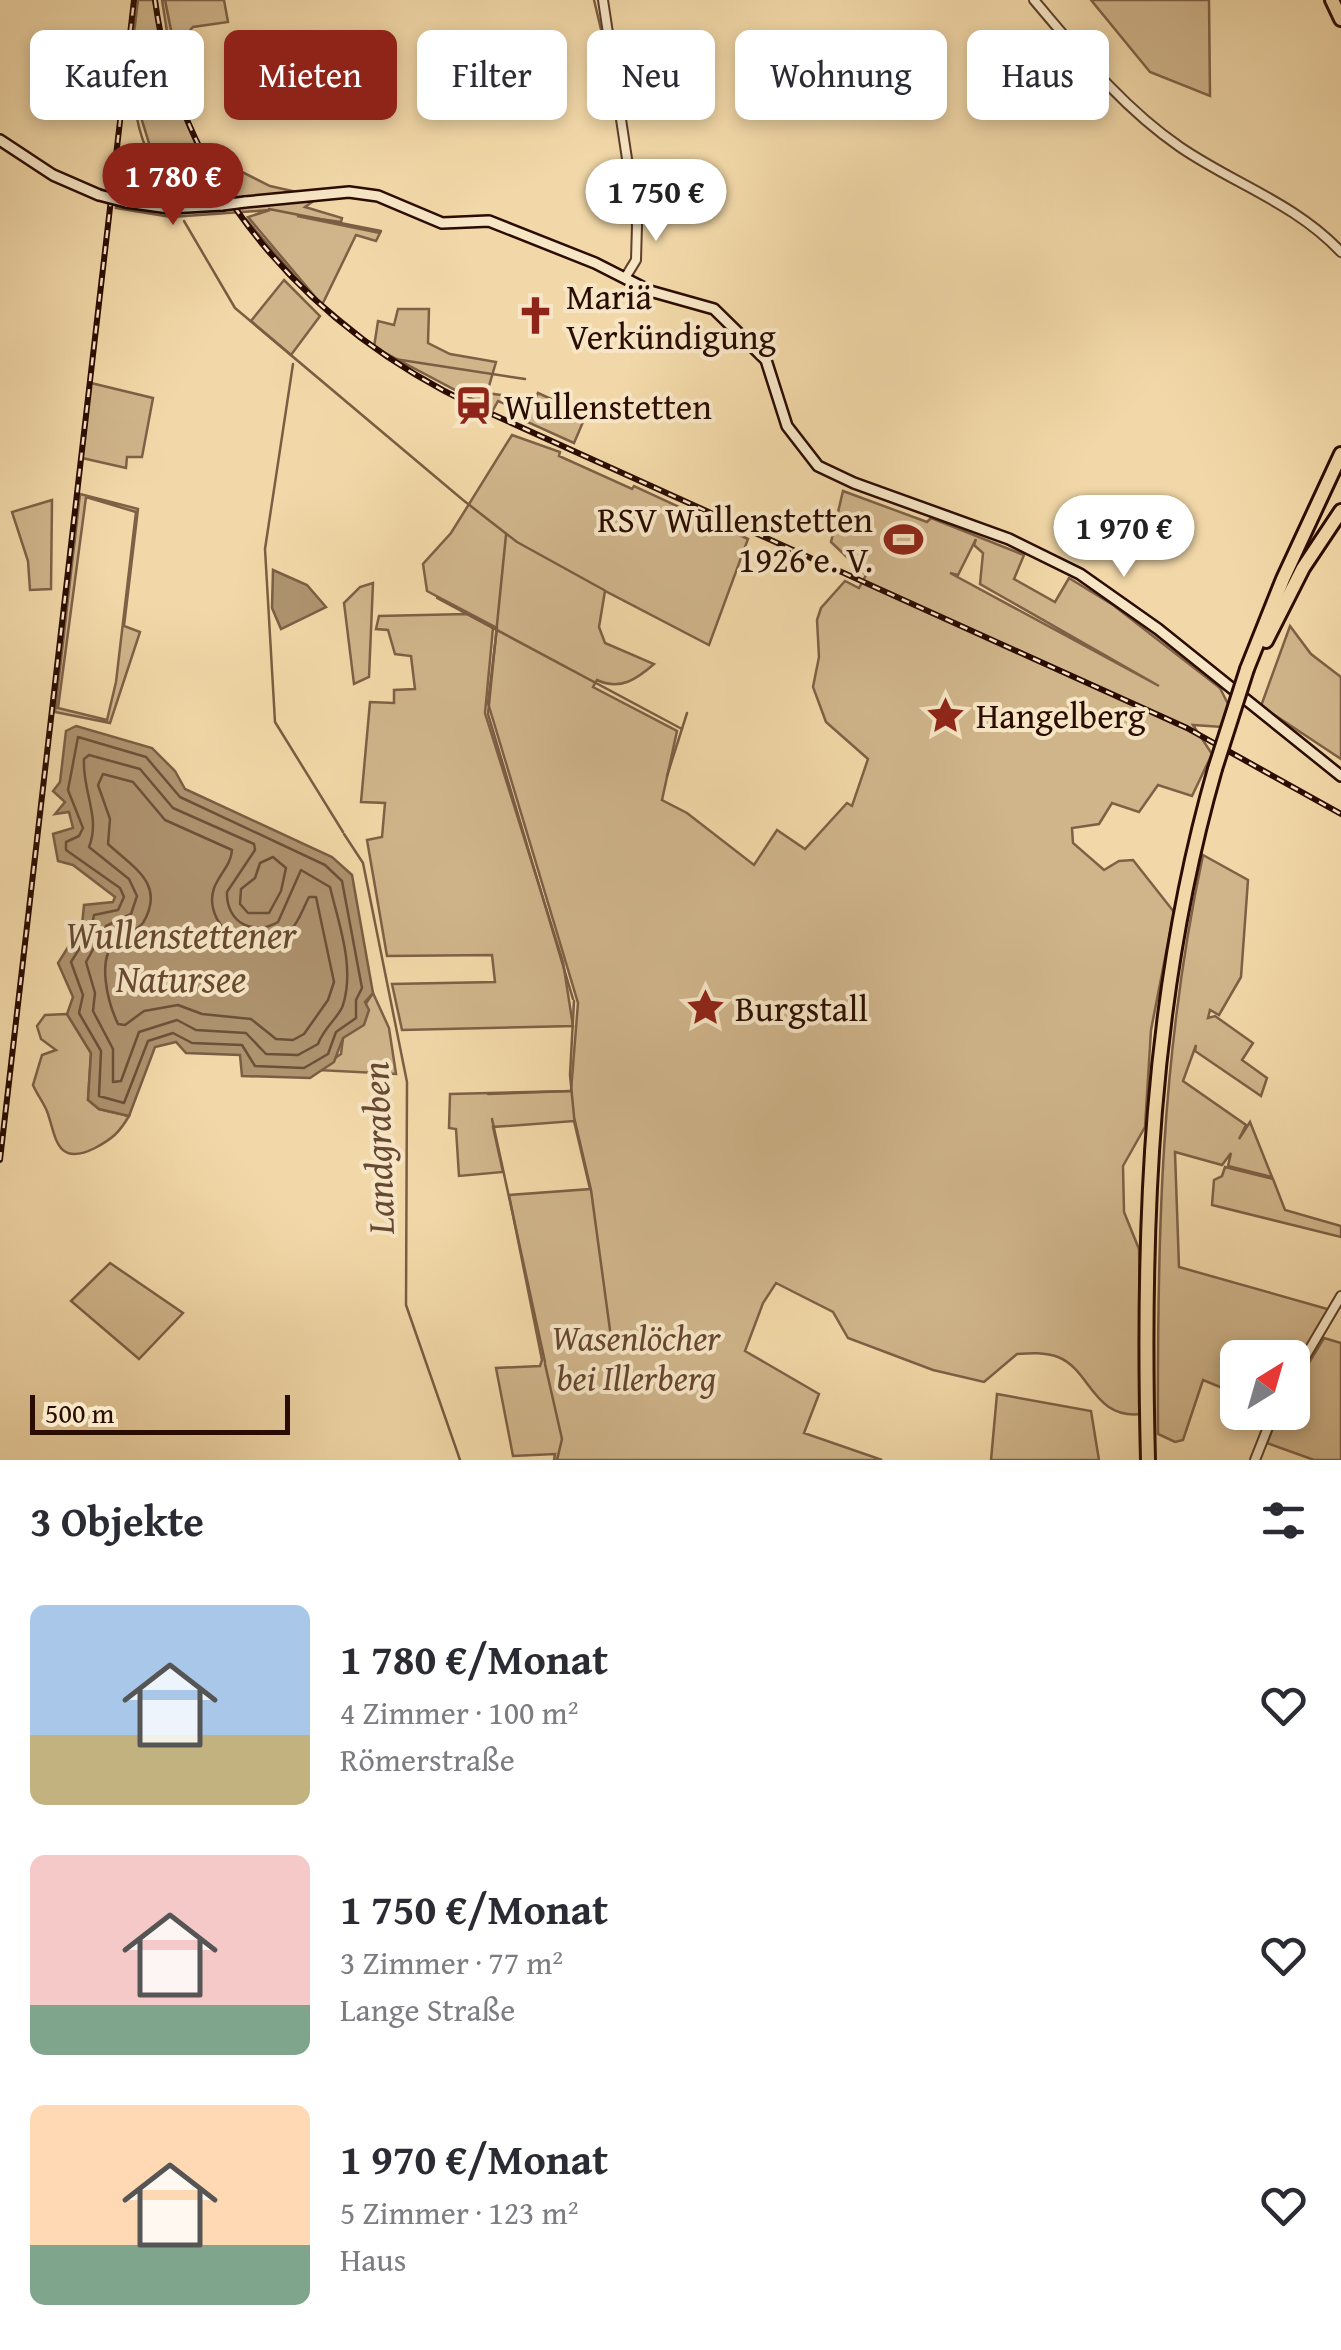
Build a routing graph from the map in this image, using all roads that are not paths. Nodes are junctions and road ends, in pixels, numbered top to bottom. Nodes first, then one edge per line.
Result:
1 (603, 0) edge
2 (1034, 0) edge
3 (1337, 2) edge
4 (1341, 19) edge
5 (0, 140) edge
6 (1341, 252) edge
7 (625, 278) junction
8 (1341, 454) edge
9 (1341, 471) edge
10 (1341, 510) edge
11 (1266, 641) junction
12 (1251, 671) junction
13 (1341, 776) edge
14 (1341, 1296) edge
15 (1310, 1349) edge
16 (1266, 1430) edge
17 (1151, 1460) edge
18 (1254, 1460) edge

1 - 7 street
2 - 6 street
3 - 4 highway
5 - 7 main road, bridge
7 - 13 main road
8 - 12 highway
9 - 11 highway
10 - 11 highway
11 - 12 highway
12 - 17 highway, bridge
14 - 15 street
16 - 18 street

